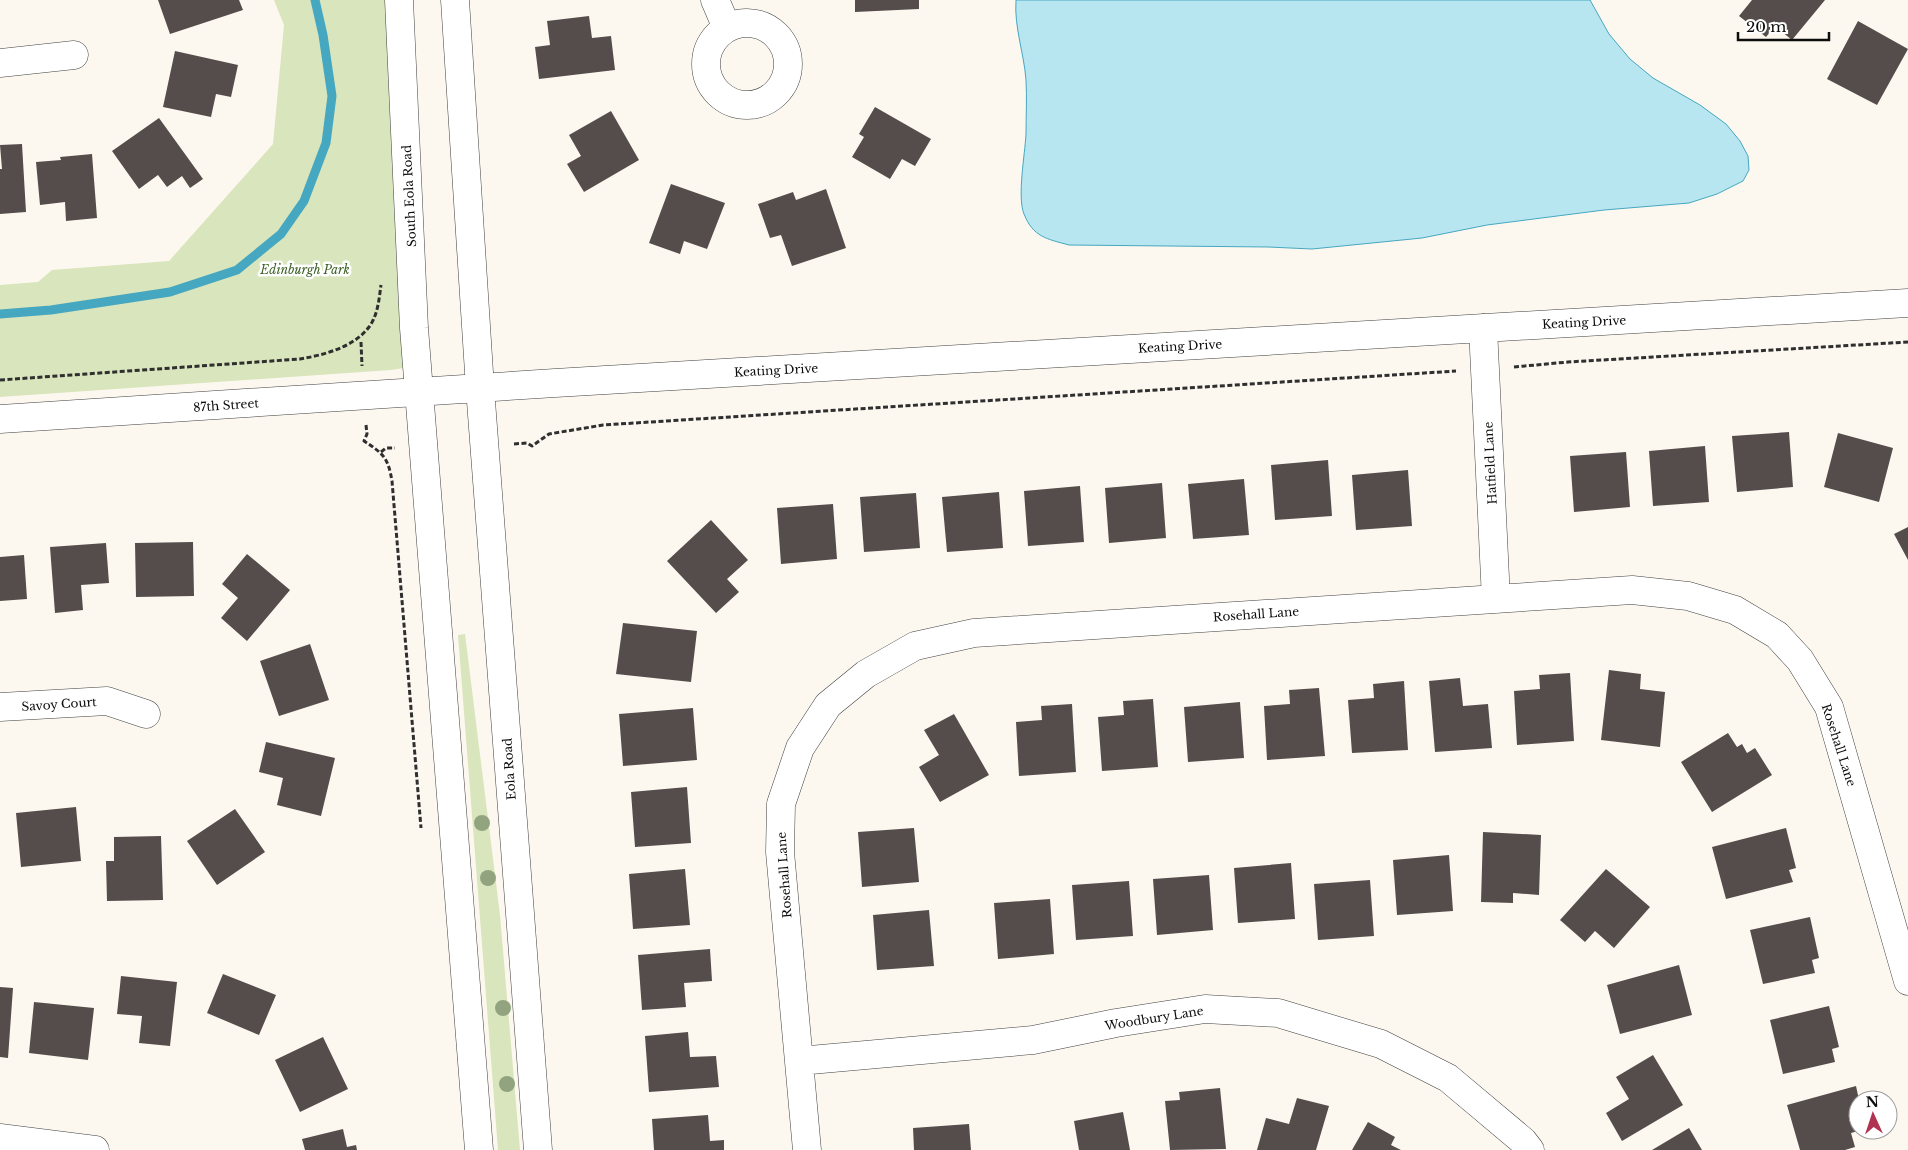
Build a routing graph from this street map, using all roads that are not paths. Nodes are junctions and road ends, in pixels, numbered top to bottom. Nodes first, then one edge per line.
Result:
1 (399, 0) edge
2 (455, 0) edge
3 (716, 0) edge
4 (727, 28) dead end
5 (74, 55) dead end
6 (0, 63) edge
7 (1908, 303) edge
8 (1483, 328) junction
9 (480, 388) junction
10 (452, 390) joint
11 (419, 392) junction
12 (0, 419) edge
13 (1496, 599) junction
14 (0, 707) edge
15 (146, 714) dead end
16 (1908, 981) edge
17 (799, 1061) junction
18 (0, 1138) edge
19 (95, 1150) edge
20 (479, 1150) edge
21 (538, 1150) edge
22 (807, 1150) edge
23 (1530, 1150) edge

1 - 11 street, South Eola Road
2 - 9 street
3 - 4 street
5 - 6 street
7 - 8 street, Keating Drive
8 - 9 street, Keating Drive
8 - 13 street, Hatfield Lane
9 - 10 street, Keating Drive
9 - 21 street, Eola Road
10 - 11 street, 87th Street
11 - 12 street, 87th Street
11 - 20 street
13 - 16 street, Rosehall Lane
13 - 17 street, Rosehall Lane
14 - 15 street, Savoy Court
17 - 22 street, Rosehall Lane
17 - 23 street, Woodbury Lane
18 - 19 street

